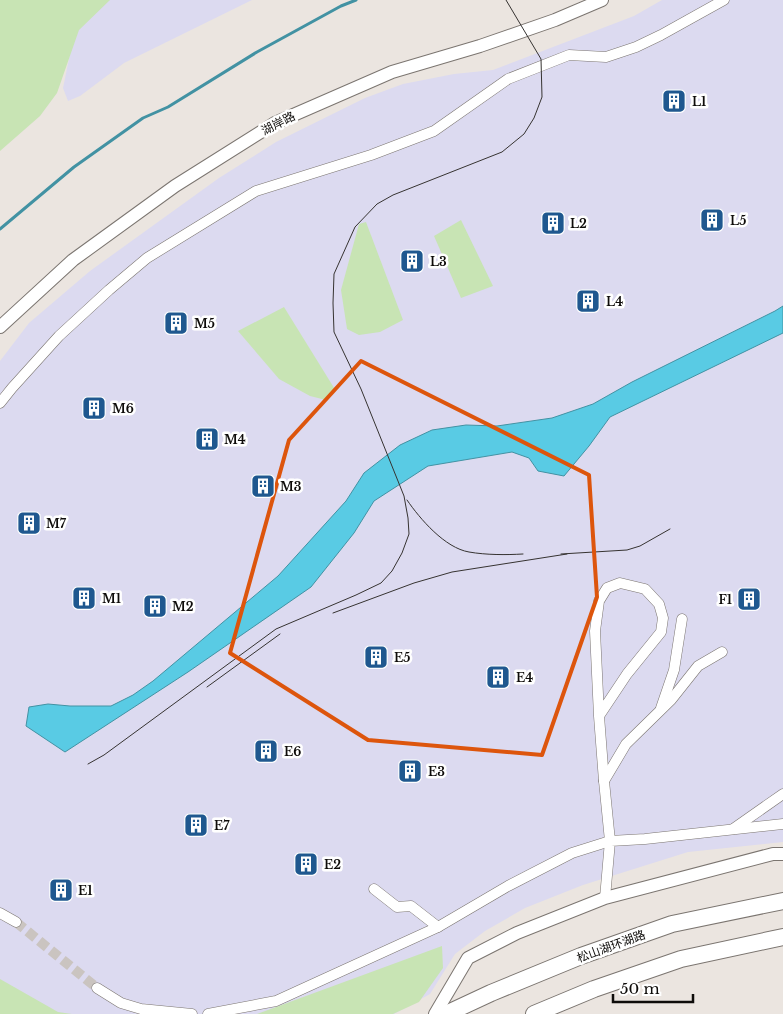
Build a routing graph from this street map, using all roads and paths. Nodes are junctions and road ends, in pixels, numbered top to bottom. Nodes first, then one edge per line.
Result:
1 (602, 0) edge
2 (724, 0) edge
3 (0, 327) edge
4 (0, 403) edge
5 (682, 619) dead end
6 (722, 652) dead end
7 (660, 711) junction
8 (600, 716) junction
9 (604, 781) junction
10 (783, 794) edge
11 (783, 824) edge
12 (732, 829) junction
13 (610, 841) junction
14 (783, 854) edge
15 (374, 889) dead end
16 (605, 898) junction
17 (783, 901) edge
18 (0, 913) edge
19 (16, 922) tunnel mouth
20 (438, 926) junction
21 (783, 937) edge
22 (97, 988) tunnel mouth
23 (192, 1014) edge
24 (208, 1014) edge
25 (435, 1014) edge
26 (446, 1014) edge
27 (534, 1014) edge

1 - 3 street, 湖岸路
2 - 4 street
5 - 7 street
6 - 7 street
7 - 9 street
8 - 8 street
8 - 9 street
9 - 13 street
10 - 12 street
11 - 12 street
12 - 13 street
13 - 16 street
13 - 20 street
14 - 16 street
15 - 20 street
16 - 25 street
17 - 26 main road, 松山湖环湖路
18 - 19 street
20 - 24 street
21 - 27 main road
22 - 23 street

